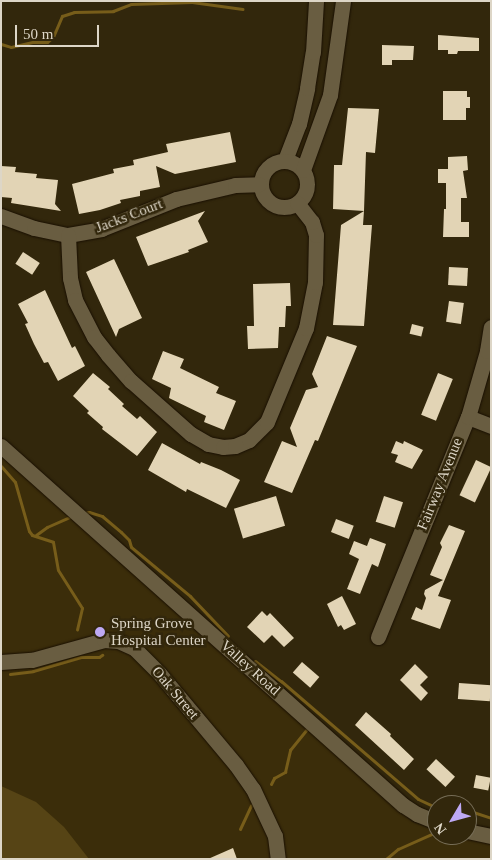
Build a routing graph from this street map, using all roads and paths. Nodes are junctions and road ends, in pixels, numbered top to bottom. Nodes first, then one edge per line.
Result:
1 (316, 1) edge
2 (343, 1) edge
3 (313, 52) junction
4 (337, 56) junction
5 (299, 124) junction
6 (319, 131) junction
7 (285, 160) junction
8 (303, 170) junction
9 (259, 184) junction
10 (297, 203) junction
11 (1, 216) edge
12 (68, 235) junction
13 (491, 327) edge
14 (468, 417) junction
15 (491, 426) edge
16 (1, 446) edge
17 (378, 636) dead end
18 (1, 662) edge
19 (427, 818) edge
20 (477, 832) edge
21 (491, 836) edge
22 (278, 859) edge

1 - 3 street
2 - 4 street
3 - 4 street
3 - 5 street
4 - 6 street
5 - 6 street
5 - 7 street
6 - 8 street
7 - 8 street
7 - 9 street
8 - 10 street
9 - 10 street
9 - 12 street, Jacks Court
10 - 12 street
11 - 12 street, Jacks Court
13 - 14 street, Fairway Avenue
14 - 15 street
14 - 17 street, Fairway Avenue
16 - 19 street, Valley Road
18 - 22 street, Oak Street
20 - 21 street

